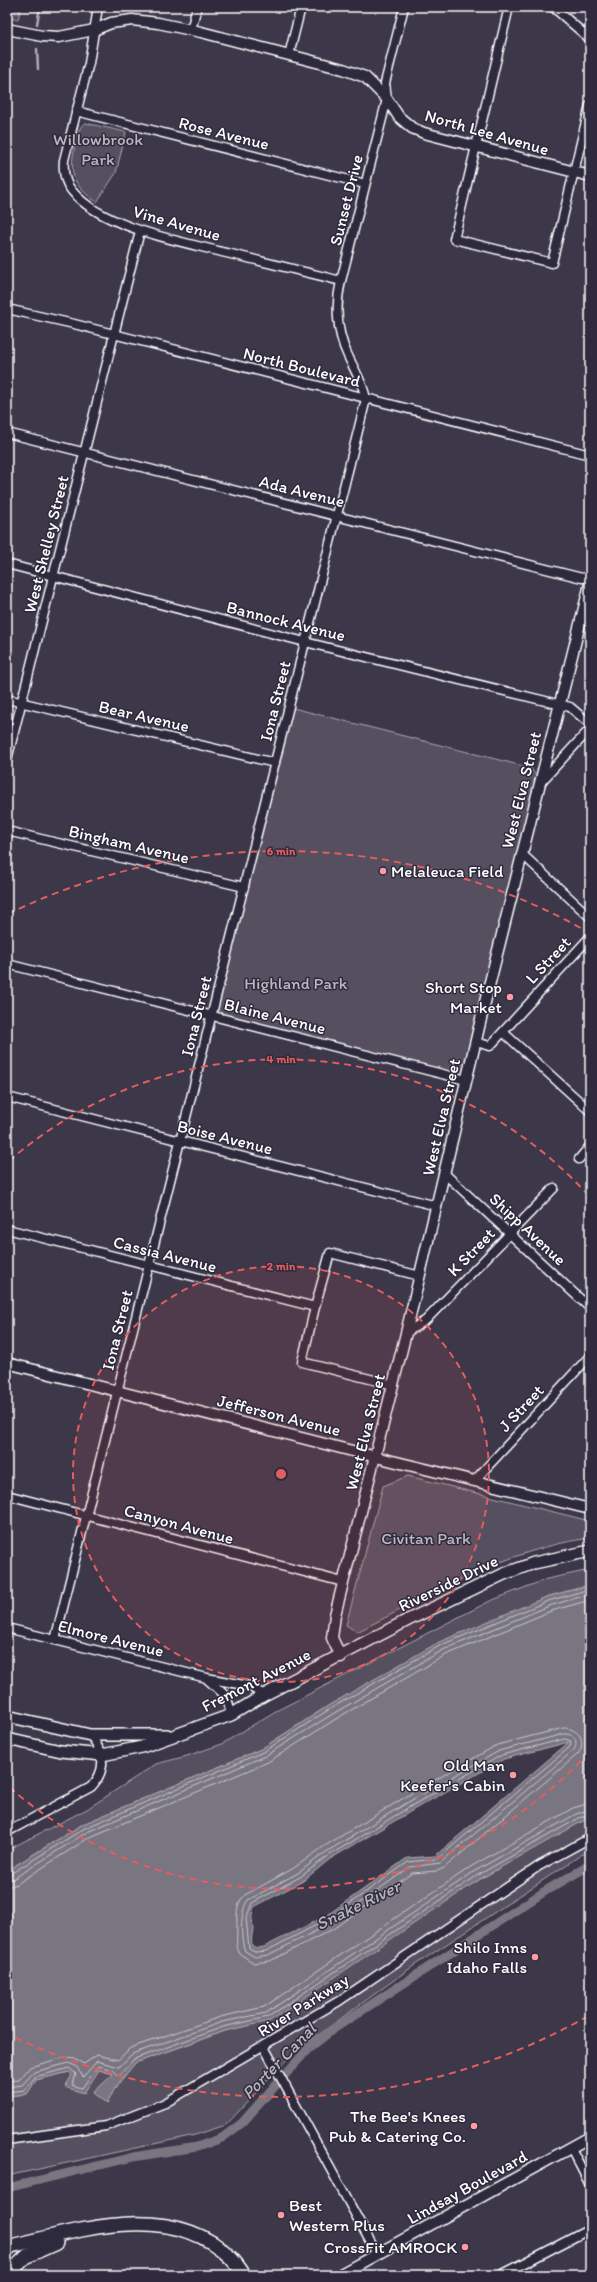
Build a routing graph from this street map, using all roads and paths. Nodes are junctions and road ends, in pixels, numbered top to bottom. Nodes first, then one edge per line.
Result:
1 (98, 7) edge
2 (197, 7) edge
3 (301, 7) edge
4 (404, 7) edge
5 (509, 7) edge
6 (553, 7) edge
7 (7, 29) edge
8 (94, 30) junction
9 (191, 30) junction
10 (590, 39) edge
11 (289, 55) junction
12 (387, 99) junction
13 (590, 105) edge
14 (76, 111) junction
15 (476, 147) junction
16 (573, 172) junction
17 (590, 176) edge
18 (365, 184) junction
19 (140, 231) junction
20 (341, 281) junction
21 (7, 309) edge
22 (114, 334) junction
23 (366, 399) junction
24 (7, 433) edge
25 (84, 452) junction
26 (590, 455) edge
27 (337, 516) junction
28 (7, 564) edge
29 (590, 576) edge
30 (53, 577) junction
31 (590, 584) edge
32 (305, 642) junction
33 (7, 699) edge
34 (22, 702) junction
35 (559, 705) junction
36 (590, 724) edge
37 (590, 730) edge
38 (7, 760) edge
39 (275, 763) junction
40 (540, 783) junction
41 (7, 830) edge
42 (522, 854) junction
43 (244, 887) junction
44 (590, 917) edge
45 (590, 937) edge
46 (7, 964) edge
47 (212, 1016) junction
48 (503, 1032) junction
49 (476, 1042) junction
50 (466, 1080) junction
51 (7, 1097) edge
52 (590, 1112) edge
53 (180, 1141) junction
54 (590, 1146) edge
55 (579, 1159) dead end
56 (444, 1173) junction
57 (554, 1188) dead end
58 (437, 1206) junction
59 (7, 1230) edge
60 (511, 1233) junction
61 (149, 1265) junction
62 (420, 1276) junction
63 (315, 1307) junction
64 (590, 1308) edge
65 (406, 1333) junction
66 (590, 1356) edge
67 (7, 1363) edge
68 (394, 1385) junction
69 (117, 1391) junction
70 (376, 1457) junction
71 (475, 1480) junction
72 (7, 1496) edge
73 (590, 1509) edge
74 (86, 1516) junction
75 (590, 1551) edge
76 (343, 1582) junction
77 (7, 1628) edge
78 (55, 1640) junction
79 (341, 1657) junction
80 (328, 1663) joint
81 (207, 1678) junction
82 (264, 1695) junction
83 (231, 1715) junction
84 (7, 1716) edge
85 (90, 1734) junction
86 (176, 1735) junction
87 (7, 1739) edge
88 (102, 1755) junction
89 (7, 1832) edge
90 (590, 1838) edge
91 (264, 2047) junction
92 (590, 2137) edge
93 (7, 2140) edge
94 (571, 2148) junction
95 (590, 2184) edge
96 (132, 2224) junction
97 (590, 2229) edge
98 (7, 2247) edge
99 (378, 2254) junction
100 (341, 2274) edge
101 (7, 2275) edge
102 (244, 2275) edge
103 (501, 2275) edge

1 - 8 street, Vine Avenue
2 - 9 street
3 - 11 street
4 - 12 street, Sunset Drive
5 - 15 street
6 - 10 street
7 - 8 street, North Lee Avenue
8 - 9 street, North Lee Avenue
8 - 14 street, Vine Avenue
9 - 11 street, North Lee Avenue
11 - 12 street, North Lee Avenue
12 - 15 street, North Lee Avenue
12 - 18 street, Sunset Drive
13 - 16 street
14 - 18 street, Rose Avenue
14 - 19 street, Vine Avenue
15 - 16 street, North Lee Avenue
15 - 16 street
16 - 17 street, North Lee Avenue
18 - 20 street, Sunset Drive
19 - 20 street, Vine Avenue
19 - 22 street, West Shelley Street
20 - 23 street, Sunset Drive
21 - 22 street, North Boulevard
22 - 23 street, North Boulevard
22 - 25 street, West Shelley Street
23 - 26 street, North Boulevard
23 - 27 street, Iona Street
24 - 25 street, Ada Avenue
25 - 27 street, Ada Avenue
25 - 30 street, West Shelley Street
27 - 29 street, Ada Avenue
27 - 32 street, Iona Street
28 - 30 street, Bannock Avenue
30 - 32 street, Bannock Avenue
30 - 34 street, West Shelley Street
31 - 35 street, West Elva Street
32 - 35 street, Bannock Avenue
32 - 39 street, Iona Street
33 - 34 street, Bear Avenue
34 - 38 street, West Shelley Street
34 - 39 street, Bear Avenue
35 - 36 street, Bannock Avenue
35 - 40 street, West Elva Street
37 - 40 street
39 - 43 street, Iona Street
40 - 42 street, West Elva Street
41 - 43 street, Bingham Avenue
42 - 44 street
42 - 49 street, West Elva Street
43 - 47 street, Iona Street
45 - 48 street, L Street
46 - 47 street, Blaine Avenue
47 - 50 street, Blaine Avenue
47 - 53 street, Iona Street
48 - 49 street, L Street
48 - 52 street
49 - 50 street, West Elva Street
50 - 56 street, West Elva Street
51 - 53 street, Boise Avenue
53 - 58 street, Boise Avenue
53 - 61 street, Iona Street
54 - 55 street
56 - 58 street, West Elva Street
56 - 60 street, Shipp Avenue
57 - 60 street, K Street
58 - 62 street, West Elva Street
59 - 61 street, Cassia Avenue
60 - 64 street, Shipp Avenue
60 - 65 street, K Street
61 - 63 street, Cassia Avenue
61 - 69 street, Iona Street
62 - 63 street
62 - 65 street, West Elva Street
63 - 68 street
65 - 68 street, West Elva Street
66 - 71 street, J Street
67 - 69 street, Jefferson Avenue
68 - 70 street, West Elva Street
69 - 70 street, Jefferson Avenue
69 - 74 street, Iona Street
70 - 71 street, Jefferson Avenue
70 - 76 street, West Elva Street
71 - 73 street, Jefferson Avenue
72 - 74 street, Canyon Avenue
74 - 76 street, Canyon Avenue
74 - 78 street, Iona Street
75 - 79 main road, Riverside Drive
76 - 79 street, West Elva Street
77 - 78 street, Elmore Avenue
78 - 81 street, Elmore Avenue
79 - 80 main road, Riverside Drive
80 - 82 main road, Fremont Avenue
81 - 82 street, Elmore Avenue
81 - 83 street, Elmore Avenue
82 - 83 main road, Fremont Avenue
83 - 86 main road, Fremont Avenue
84 - 85 main road, Fremont Avenue
85 - 86 main road, Fremont Avenue
85 - 88 street
86 - 88 main road, Fremont Avenue
87 - 88 main road, Fremont Avenue
88 - 89 street
90 - 91 street, River Parkway
91 - 93 street, River Parkway
91 - 99 street
92 - 94 street, Lindsay Boulevard
94 - 95 street
94 - 99 street, Lindsay Boulevard
96 - 98 highway
96 - 101 highway
96 - 102 highway
97 - 103 street
99 - 100 street, Lindsay Boulevard

